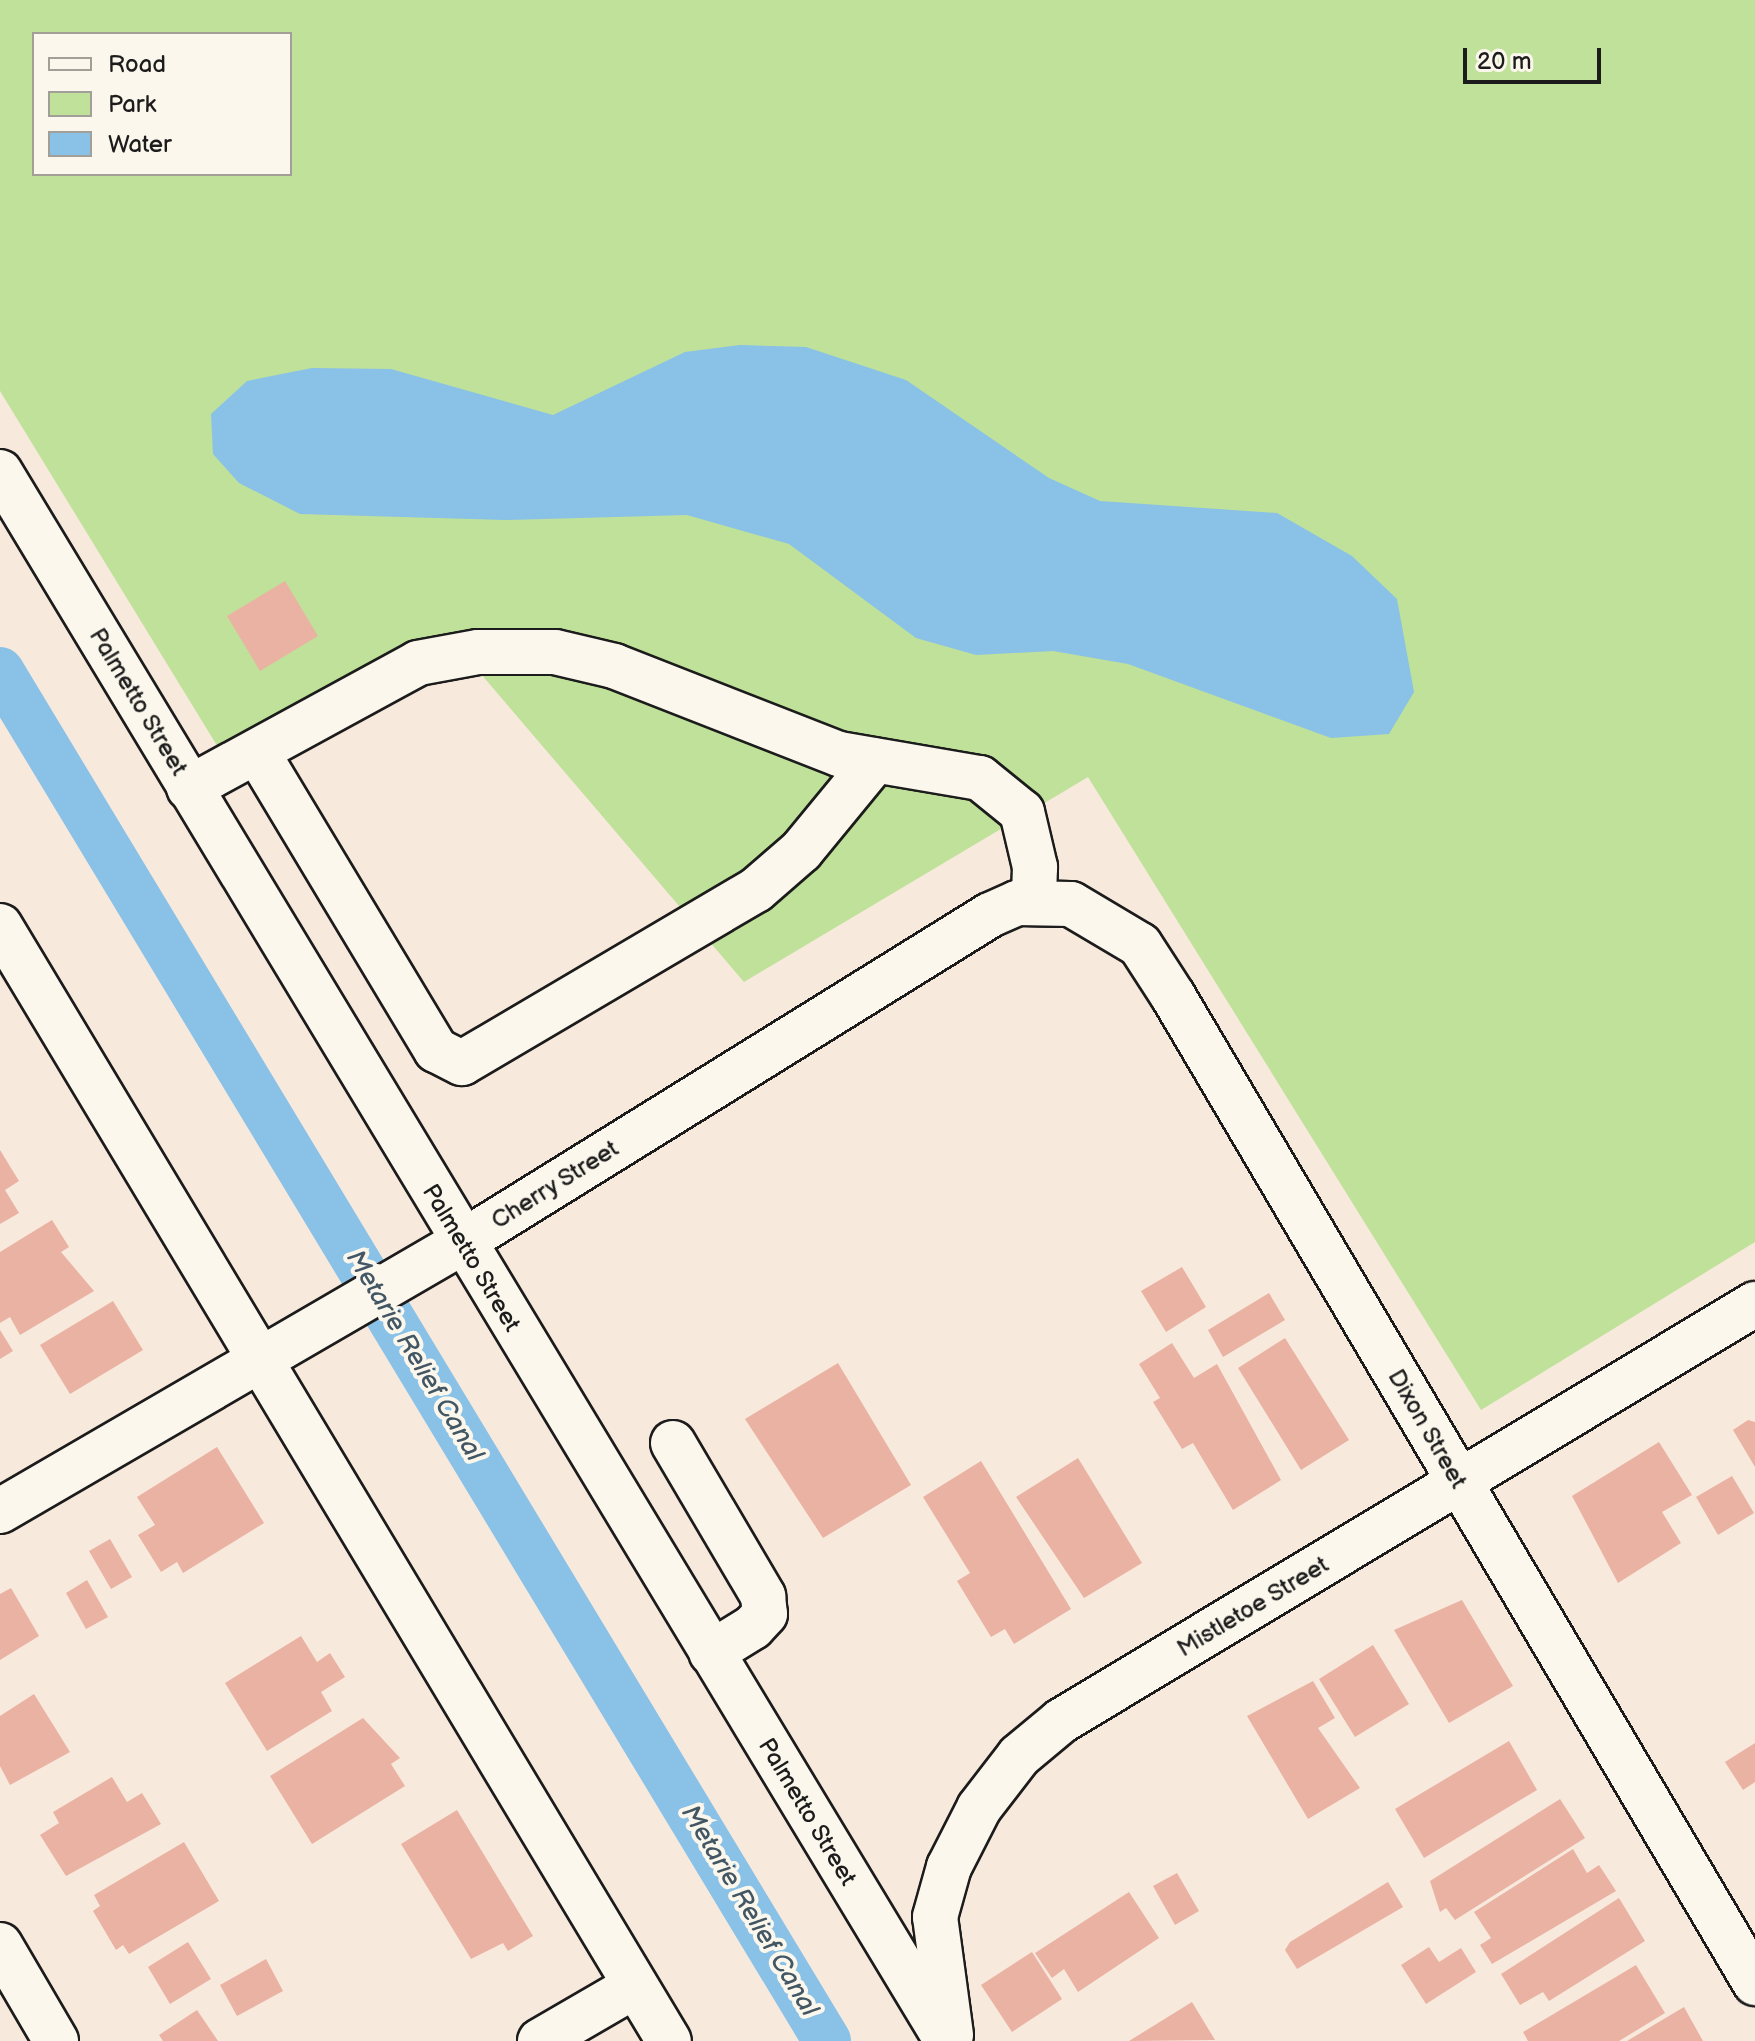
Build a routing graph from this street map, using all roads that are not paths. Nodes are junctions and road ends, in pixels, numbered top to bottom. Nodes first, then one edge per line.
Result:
1 (0, 472) edge
2 (257, 752) junction
3 (875, 761) junction
4 (189, 788) junction
5 (1052, 903) junction
6 (0, 926) edge
7 (445, 1252) junction
8 (1755, 1304) edge
9 (278, 1353) junction
10 (673, 1443) dead end
11 (1460, 1485) junction
12 (0, 1511) edge
13 (711, 1653) junction
14 (0, 1945) edge
15 (1755, 1983) edge
16 (635, 1986) junction
17 (56, 2041) edge
18 (540, 2041) edge
19 (659, 2041) edge
20 (669, 2041) edge
21 (949, 2041) edge

1 - 4 street, Palmetto Street
2 - 3 street
2 - 3 street
2 - 4 street
3 - 5 street
4 - 7 street, Palmetto Street
5 - 7 street, Cherry Street
5 - 11 street, Dixon Street
6 - 9 street
7 - 9 street, Cherry Street
7 - 13 street, Palmetto Street
8 - 11 street, Mistletoe Street
9 - 12 street, Cherry Street
9 - 16 street
10 - 13 street
11 - 15 street, Dixon Street
11 - 21 street, Mistletoe Street
13 - 21 street, Palmetto Street
14 - 17 street
16 - 18 street
16 - 19 street
16 - 20 street

